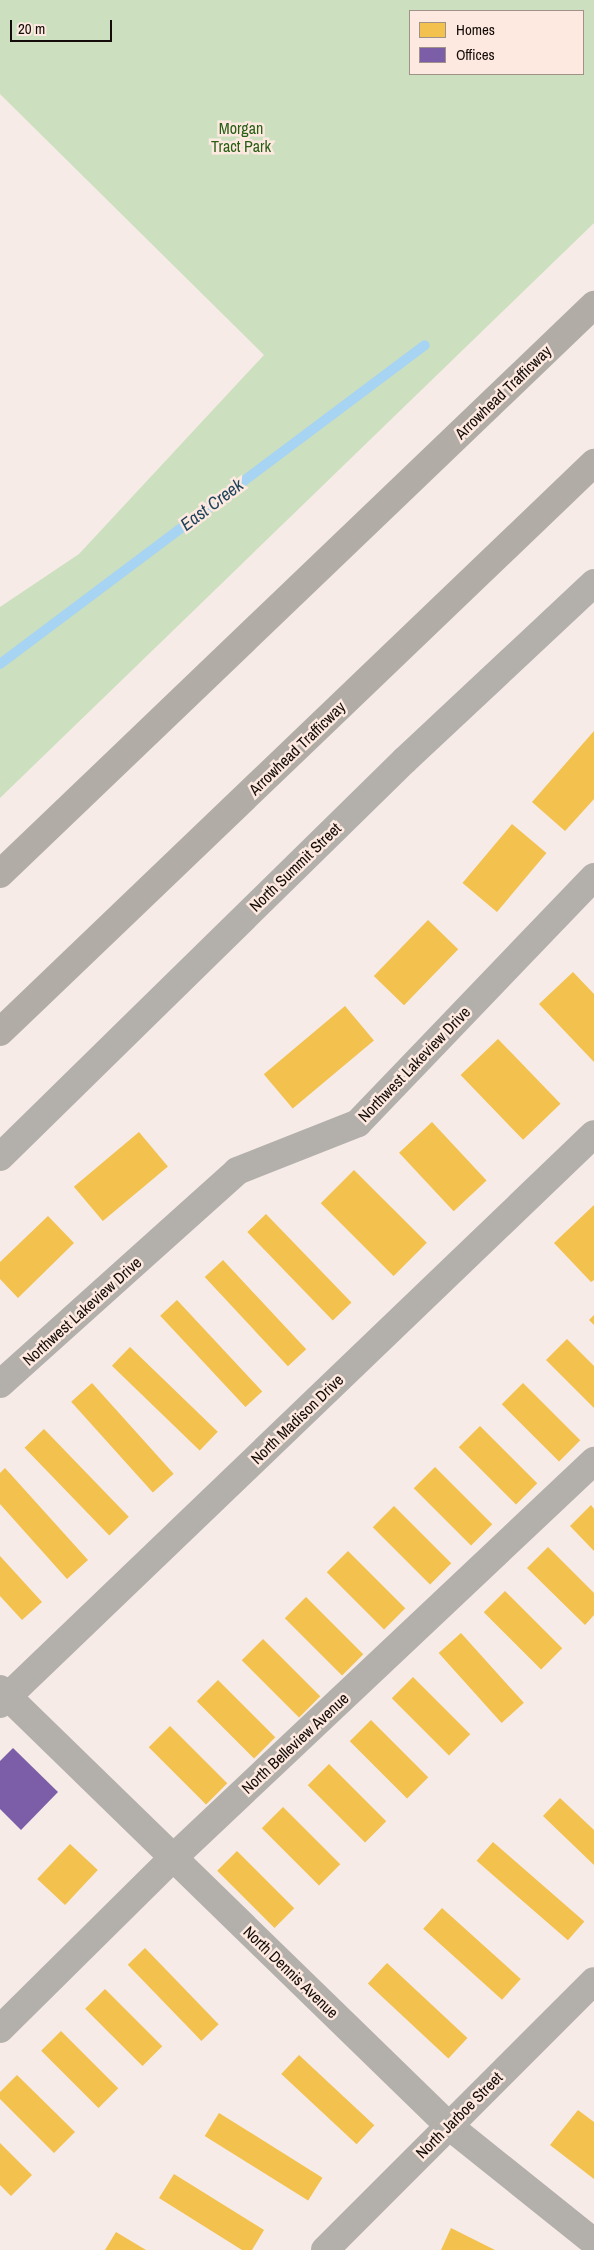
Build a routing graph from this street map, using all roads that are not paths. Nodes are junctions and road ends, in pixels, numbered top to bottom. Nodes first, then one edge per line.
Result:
1 (594, 305) edge
2 (594, 463) edge
3 (594, 583) edge
4 (0, 874) edge
5 (594, 877) edge
6 (0, 1032) edge
7 (594, 1134) edge
8 (0, 1156) edge
9 (0, 1384) edge
10 (594, 1461) edge
11 (2, 1697) edge
12 (173, 1858) junction
13 (594, 1981) edge
14 (0, 2028) edge
15 (449, 2126) junction
16 (594, 2242) edge
17 (325, 2250) edge

1 - 4 highway, Arrowhead Trafficway
2 - 6 highway, Arrowhead Trafficway
3 - 8 street, North Summit Street
5 - 9 street, Northwest Lakeview Drive
7 - 11 street, North Madison Drive
10 - 12 street, North Belleview Avenue
11 - 12 street, North Dennis Avenue
12 - 14 street, North Belleview Avenue
12 - 15 street, North Dennis Avenue
13 - 15 street, North Jarboe Street
15 - 16 street, North Dennis Avenue
15 - 17 street, North Jarboe Street

